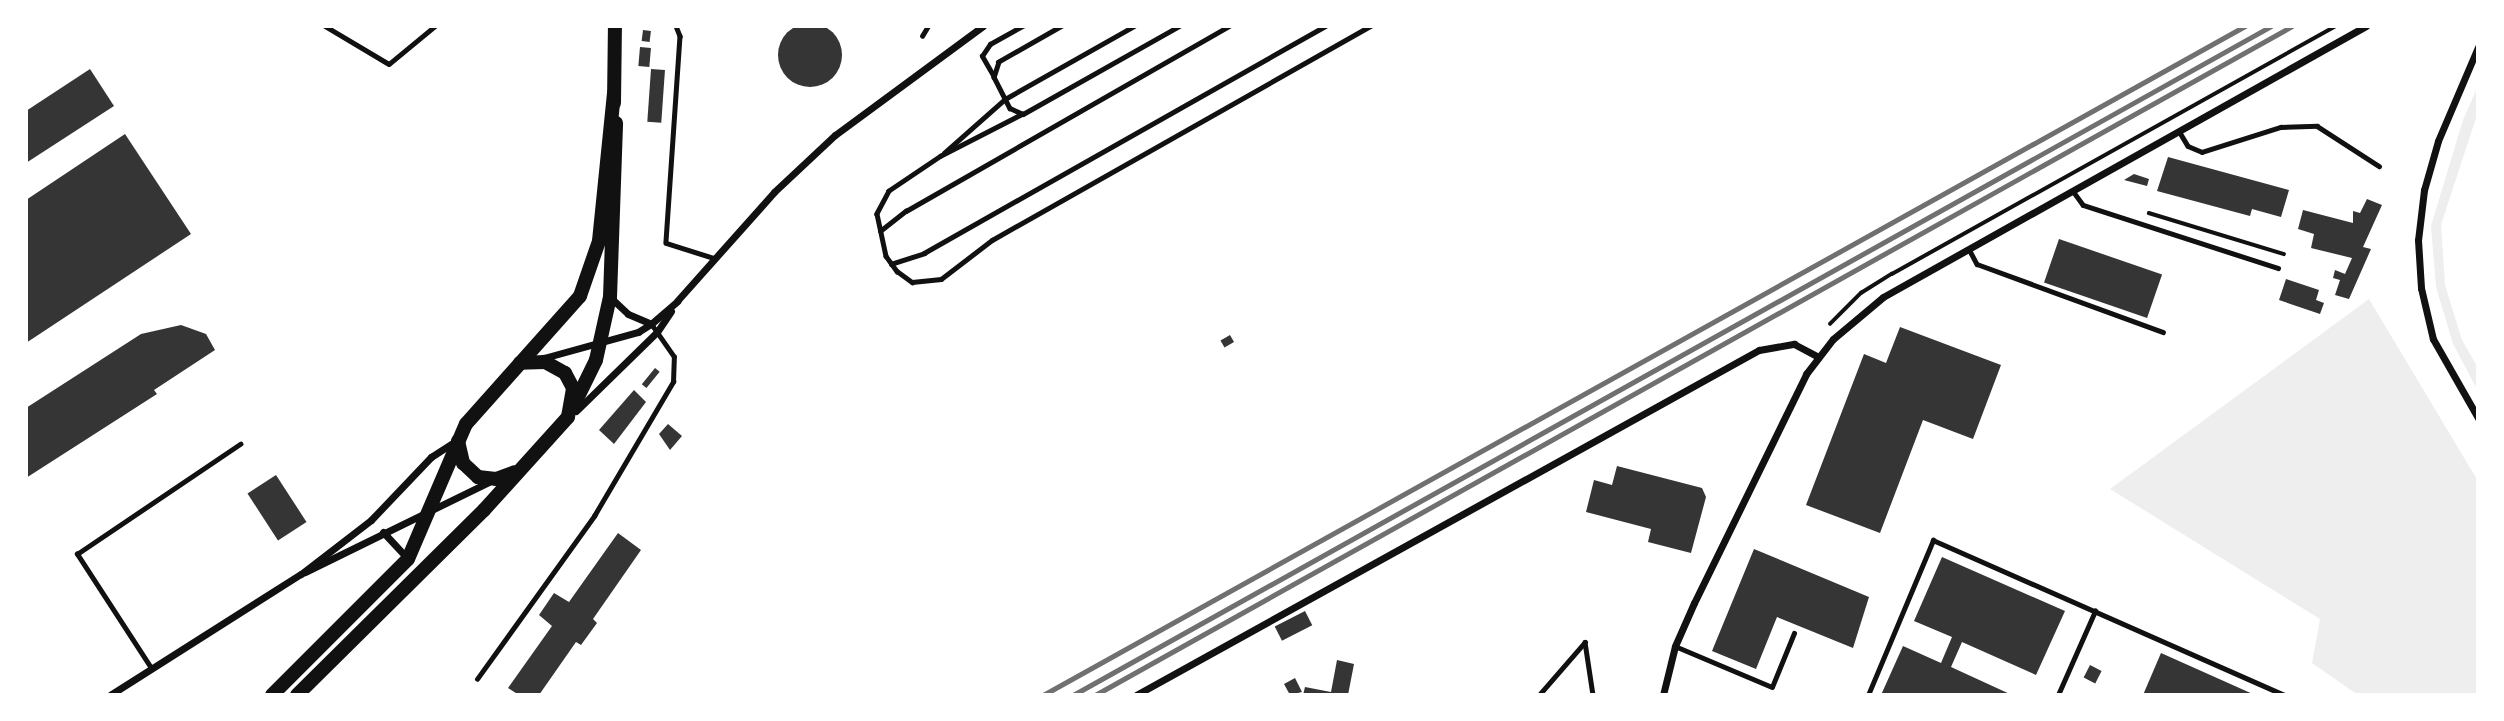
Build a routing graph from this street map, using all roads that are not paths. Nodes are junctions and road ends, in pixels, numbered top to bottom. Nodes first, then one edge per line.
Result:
1 (325, 26) edge
2 (435, 26) edge
3 (615, 26) edge
4 (676, 26) edge
5 (682, 26) edge
6 (928, 26) edge
7 (983, 26) edge
8 (1023, 26) edge
9 (1062, 26) edge
10 (1135, 26) edge
11 (1179, 26) edge
12 (1228, 26) edge
13 (1325, 26) edge
14 (1371, 26) edge
15 (2366, 26) edge
16 (680, 36) junction
17 (922, 36) dead end
18 (2478, 47) edge
19 (994, 77) junction
20 (614, 93) junction
21 (1005, 99) junction
22 (1023, 114) junction
23 (2179, 131) junction
24 (941, 156) junction
25 (2379, 166) dead end
26 (2073, 191) junction
27 (880, 232) junction
28 (1969, 249) junction
29 (715, 258) junction
30 (891, 264) junction
31 (2278, 268) dead end
32 (610, 297) junction
33 (677, 301) junction
34 (651, 324) junction
35 (657, 332) junction
36 (2163, 332) dead end
37 (602, 341) junction
38 (1818, 357) junction
39 (526, 362) junction
40 (568, 417) junction
41 (2478, 418) edge
42 (457, 440) junction
43 (240, 444) dead end
44 (517, 471) junction
45 (496, 479) junction
46 (432, 508) junction
47 (383, 532) junction
48 (408, 559) junction
49 (301, 573) junction
50 (2095, 611) junction
51 (1794, 633) dead end
52 (1675, 646) junction
53 (151, 668) junction
54 (477, 679) dead end
55 (110, 695) edge
56 (272, 695) edge
57 (297, 695) edge
58 (1136, 695) edge
59 (1539, 695) edge
60 (1593, 695) edge
61 (1663, 695) edge
62 (1868, 695) edge
63 (2058, 695) edge
64 (2284, 695) edge

1 - 2 lane
3 - 20 main road
4 - 16 lane
5 - 16 lane
6 - 17 lane
7 - 29 street
8 - 19 lane
9 - 19 lane
10 - 21 lane
11 - 22 lane
12 - 27 lane
13 - 30 lane
14 - 30 lane
15 - 23 street
16 - 29 lane
18 - 41 street
19 - 21 lane
20 - 32 main road
20 - 39 main road
21 - 22 lane
21 - 24 lane
22 - 24 lane
23 - 25 lane
23 - 26 street
24 - 27 lane
26 - 28 street
26 - 31 lane
27 - 30 lane
28 - 36 lane
28 - 38 street
29 - 33 street
32 - 34 street
32 - 37 main road
33 - 34 street
33 - 35 street
34 - 35 lane
34 - 37 street
35 - 40 street
35 - 54 lane
37 - 39 street
37 - 40 main road
38 - 52 street
38 - 58 street
39 - 40 main road
39 - 42 main road
40 - 44 main road
42 - 45 main road
42 - 46 main road
42 - 49 street
43 - 53 lane
44 - 45 main road
44 - 57 main road
45 - 46 street
46 - 47 street
46 - 48 main road
47 - 48 street
47 - 49 street
48 - 56 main road
49 - 53 street
50 - 62 lane
50 - 63 lane
50 - 64 lane
51 - 52 lane
52 - 61 street
53 - 55 street
59 - 60 lane

